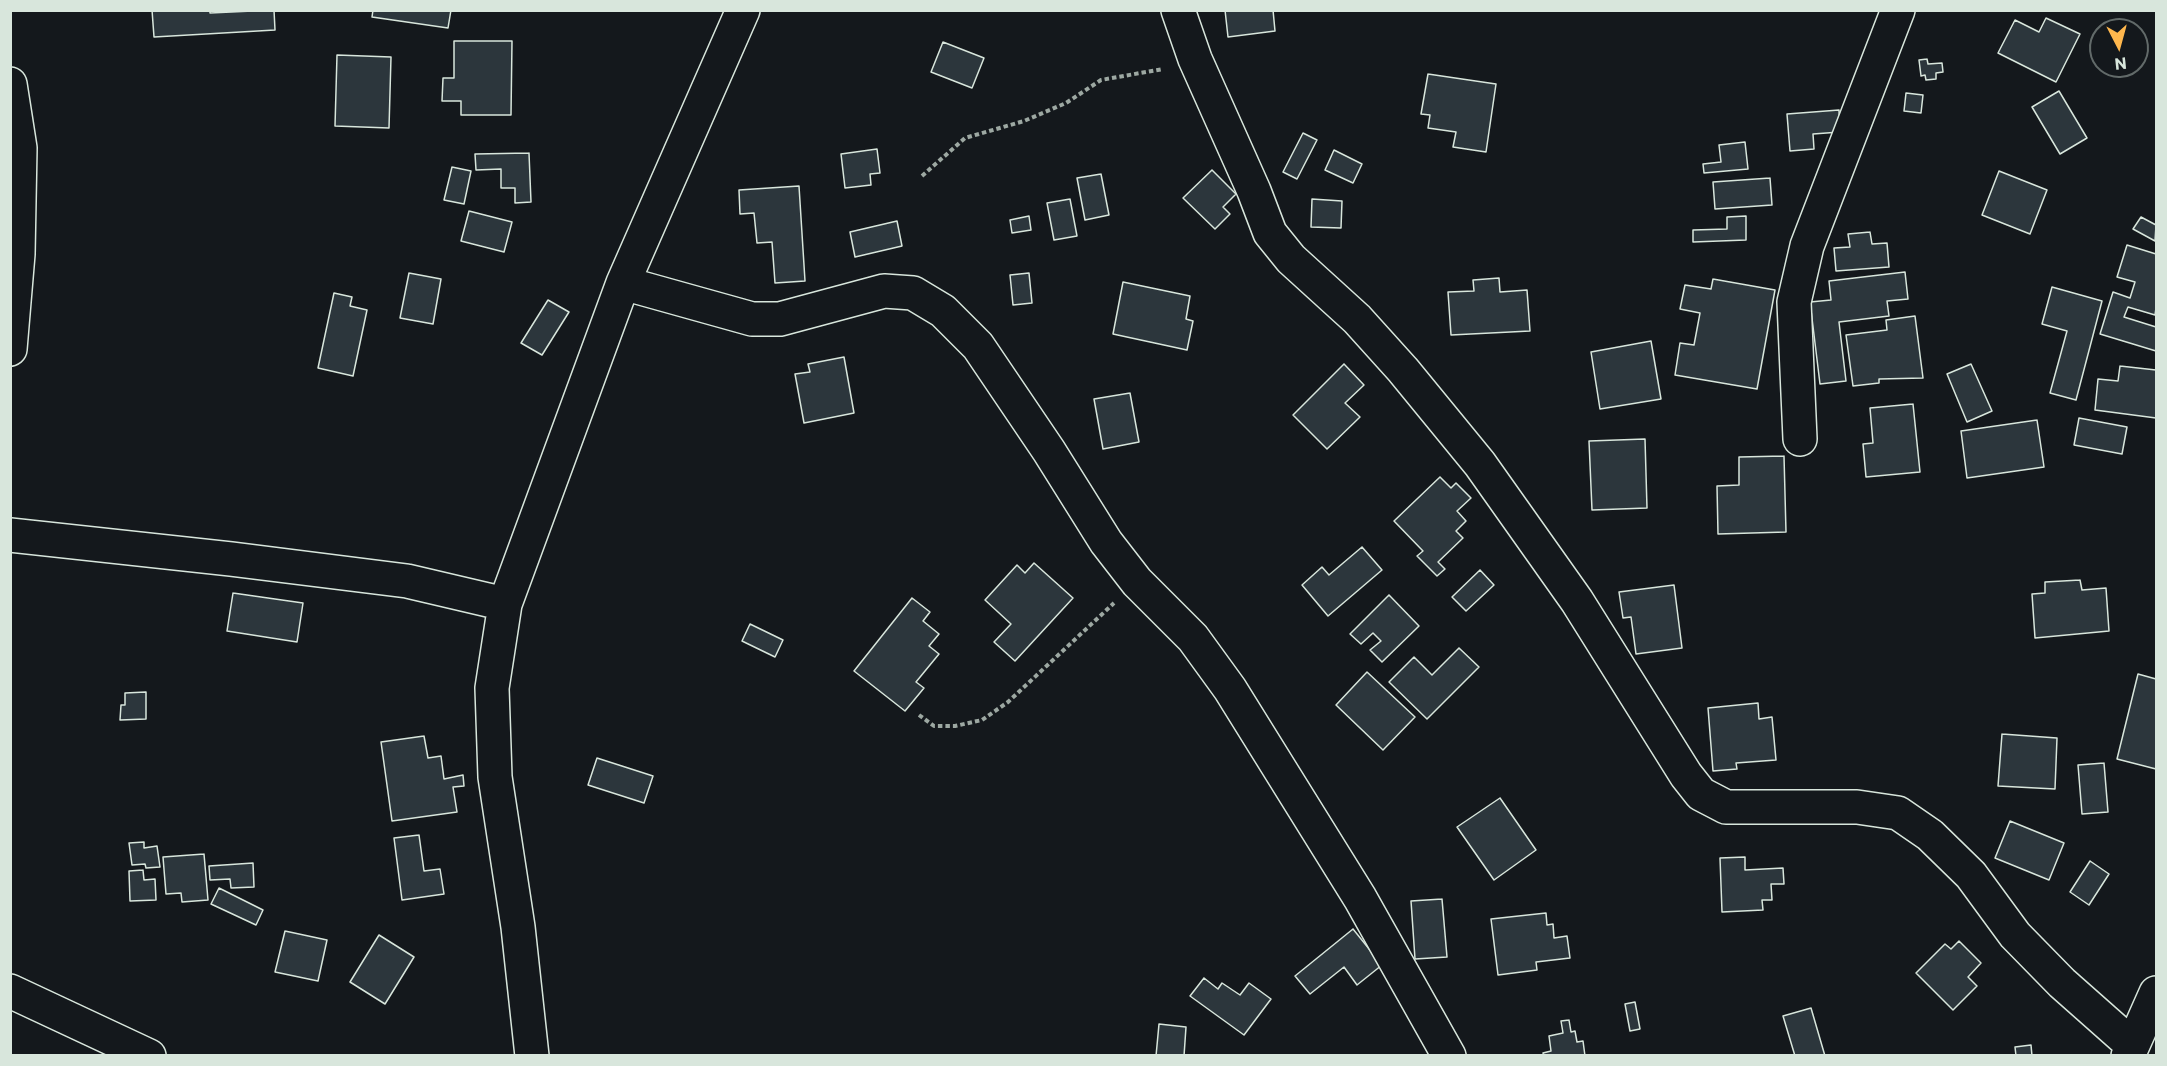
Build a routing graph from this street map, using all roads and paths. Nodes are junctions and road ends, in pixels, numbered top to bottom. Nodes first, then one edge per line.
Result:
1 (742, 10) edge
2 (1178, 10) edge
3 (1898, 10) edge
4 (1195, 59) junction
5 (10, 84) edge
6 (922, 176) dead end
7 (14, 254) edge
8 (623, 283) junction
9 (10, 349) edge
10 (1800, 439) dead end
11 (10, 535) edge
12 (1137, 582) junction
13 (505, 604) junction
14 (919, 715) dead end
15 (10, 991) edge
16 (2157, 993) edge
17 (2130, 1050) edge
18 (149, 1056) edge
19 (532, 1056) edge
20 (1449, 1056) edge

1 - 8 street
2 - 4 street
3 - 10 street
4 - 6 path
4 - 17 street
5 - 7 street
7 - 9 street
8 - 12 street
8 - 13 street
11 - 13 street
12 - 14 path
12 - 20 street
13 - 19 street
15 - 18 street
16 - 17 street

